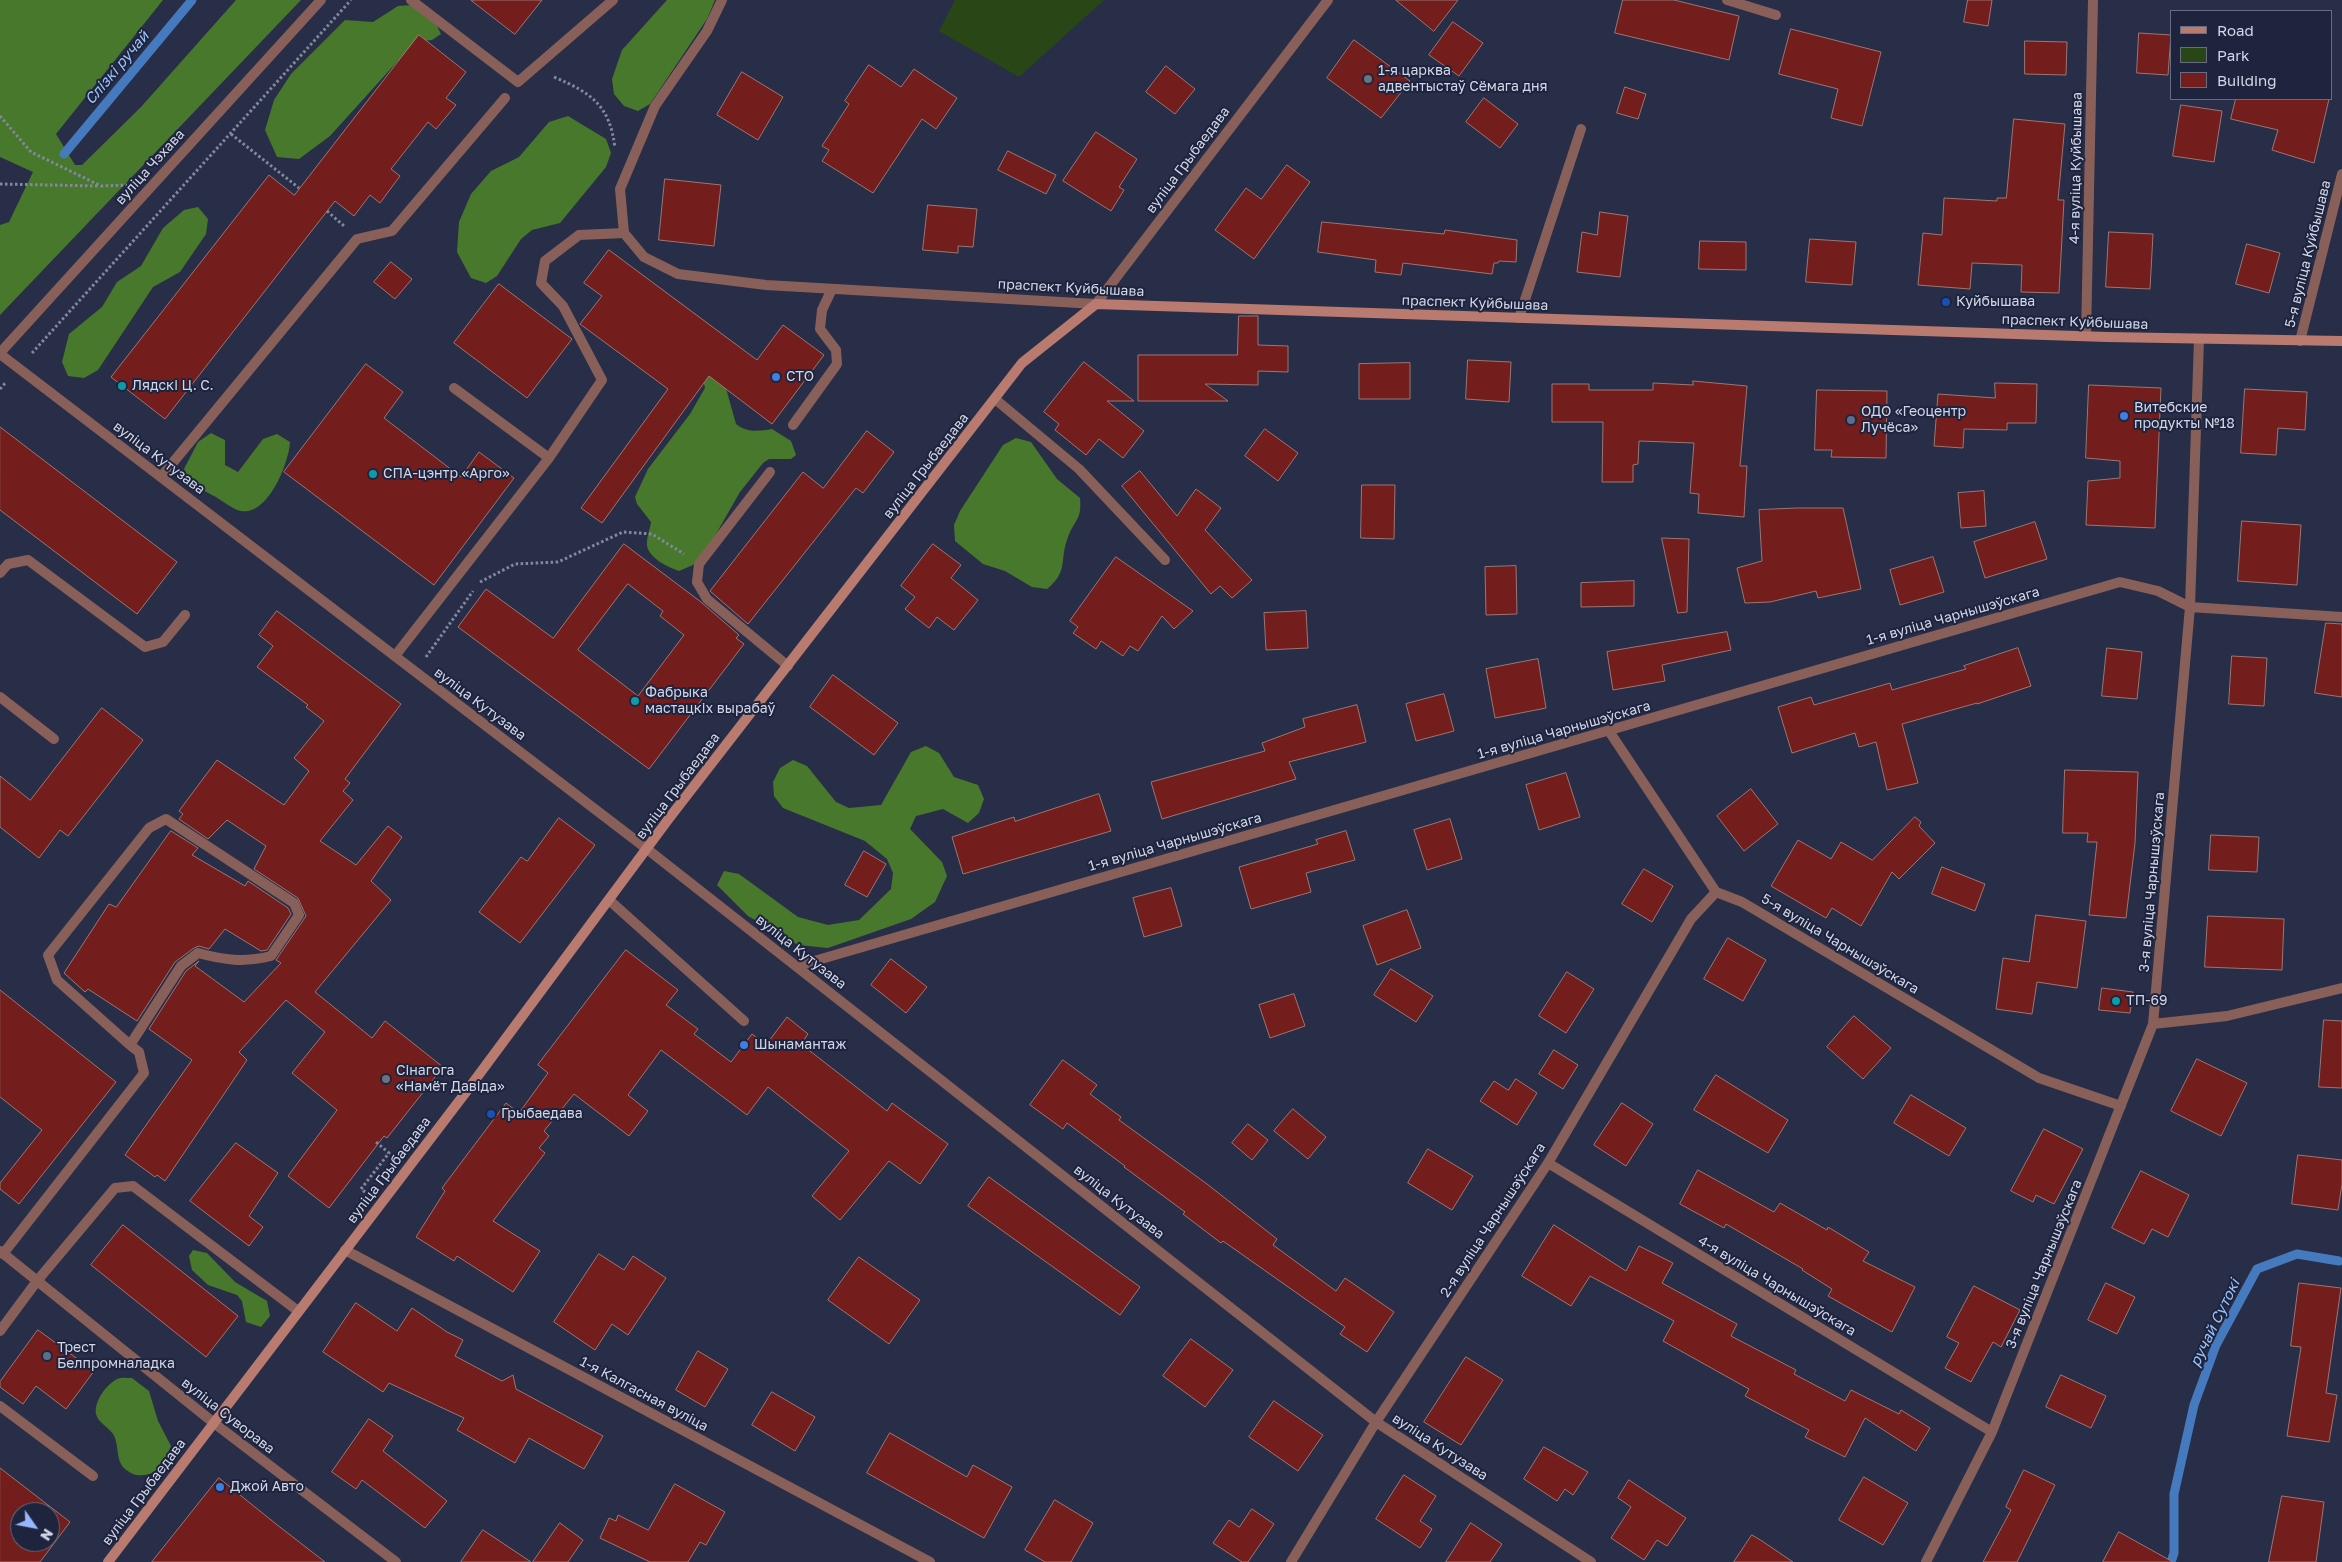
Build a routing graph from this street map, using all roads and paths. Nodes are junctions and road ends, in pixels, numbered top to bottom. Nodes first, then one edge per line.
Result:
1 (321, 0) edge
2 (351, 0) edge
3 (411, 0) edge
4 (613, 0) edge
5 (722, 0) edge
6 (1328, 0) edge
7 (1727, 0) edge
8 (2093, 0) edge
9 (1776, 15) dead end
10 (534, 68) junction
11 (505, 98) dead end
12 (0, 116) edge
13 (1581, 130) dead end
14 (231, 134) junction
15 (615, 150) dead end
16 (2342, 174) edge
17 (0, 184) edge
18 (128, 185) dead end
19 (101, 186) junction
20 (299, 188) dead end
21 (624, 233) junction
22 (832, 289) junction
23 (1096, 304) junction
24 (1519, 318) junction
25 (2086, 336) junction
26 (2200, 339) junction
27 (2300, 341) junction
28 (2342, 341) edge
29 (0, 353) edge
30 (18, 368) junction
31 (454, 388) dead end
32 (0, 389) edge
33 (995, 399) junction
34 (793, 425) dead end
35 (549, 458) junction
36 (770, 472) dead end
37 (161, 476) junction
38 (1165, 560) dead end
39 (699, 564) junction
40 (0, 573) edge
41 (2190, 608) junction
42 (185, 614) dead end
43 (2342, 617) edge
44 (395, 656) junction
45 (788, 666) junction
46 (415, 672) junction
47 (0, 697) edge
48 (1609, 731) junction
49 (54, 739) dead end
50 (647, 850) junction
51 (1716, 892) junction
52 (609, 900) junction
53 (797, 966) junction
54 (2342, 988) edge
55 (744, 1021) dead end
56 (2153, 1024) junction
57 (130, 1045) junction
58 (2121, 1106) junction
59 (376, 1142) dead end
60 (1548, 1163) junction
61 (361, 1190) dead end
62 (345, 1250) junction
63 (2, 1252) edge
64 (37, 1281) junction
65 (298, 1311) junction
66 (0, 1331) edge
67 (0, 1406) edge
68 (1376, 1422) junction
69 (214, 1423) junction
70 (1992, 1432) junction
71 (93, 1476) dead end
72 (108, 1562) edge
73 (396, 1562) edge
74 (930, 1562) edge
75 (1291, 1562) edge
76 (1591, 1562) edge
77 (1926, 1562) edge

1 - 29 street, вуліца Чэхава
2 - 14 path
3 - 10 street
4 - 10 street
5 - 21 street
6 - 23 street, вуліца Грыбаедава
7 - 9 street
8 - 25 street, 4-я вуліца Куйбышава
10 - 15 path
11 - 37 street
12 - 19 path
13 - 24 street
14 - 20 path
14 - 30 path
16 - 27 street, 5-я вуліца Куйбышава
17 - 19 path
18 - 19 path
21 - 22 street, праспект Куйбышава
21 - 35 street
22 - 23 street, праспект Куйбышава
22 - 34 street
23 - 24 street, праспект Куйбышава
23 - 33 street, вуліца Грыбаедава
24 - 25 street, праспект Куйбышава
25 - 26 street, праспект Куйбышава
26 - 27 street, праспект Куйбышава
26 - 41 street, 3-я вуліца Чарнышэўскага
27 - 28 street, праспект Куйбышава
29 - 30 street, вуліца Кутузава
30 - 32 path
30 - 37 street, вуліца Кутузава
31 - 35 street
33 - 38 street
33 - 45 street, вуліца Грыбаедава
35 - 44 street
36 - 39 street
37 - 44 street, вуліца Кутузава
39 - 45 street
39 - 46 path
40 - 42 street
41 - 43 street, 1-я вуліца Чарнышэўскага
41 - 48 street, 1-я вуліца Чарнышэўскага
41 - 56 street, 3-я вуліца Чарнышэўскага
44 - 46 street, вуліца Кутузава
45 - 50 street, вуліца Грыбаедава
46 - 50 street, вуліца Кутузава
47 - 49 street
48 - 51 street
48 - 53 street, 1-я вуліца Чарнышэўскага
50 - 52 street, вуліца Грыбаедава
50 - 53 street, вуліца Кутузава
51 - 58 street, 5-я вуліца Чарнышэўскага
51 - 60 street, 2-я вуліца Чарнышэўскага
52 - 55 street
52 - 62 street, вуліца Грыбаедава
53 - 68 street, вуліца Кутузава
54 - 56 street
56 - 58 street, 3-я вуліца Чарнышэўскага
57 - 57 street
57 - 63 street
58 - 70 street, 3-я вуліца Чарнышэўскага
59 - 61 path
60 - 68 street, 2-я вуліца Чарнышэўскага
60 - 70 street, 4-я вуліца Чарнышэўскага
62 - 65 street, вуліца Грыбаедава
62 - 74 street, 1-я Калгасная вуліца
63 - 64 street, вуліца Суворава
64 - 65 street
64 - 66 street
64 - 69 street, вуліца Суворава
65 - 69 street, вуліца Грыбаедава
67 - 71 street
68 - 75 street, 2-я вуліца Чарнышэўскага
68 - 76 street, вуліца Кутузава
69 - 72 street, вуліца Грыбаедава
69 - 73 street, вуліца Суворава
70 - 77 street, 3-я вуліца Чарнышэўскага

